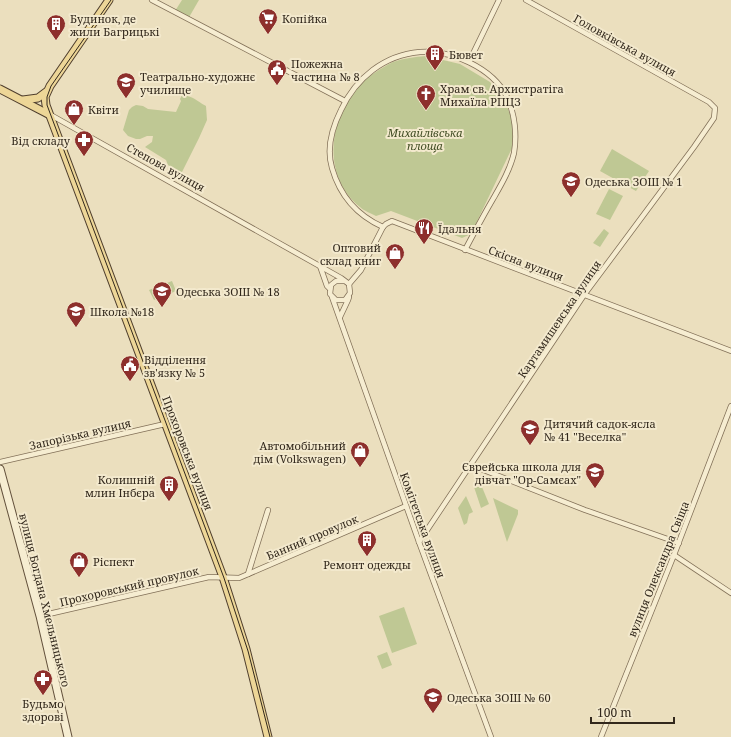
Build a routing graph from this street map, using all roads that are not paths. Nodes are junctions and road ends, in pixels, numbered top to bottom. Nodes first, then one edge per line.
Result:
1 (109, 0) edge
2 (152, 0) edge
3 (499, 0) edge
4 (526, 0) edge
5 (469, 62) junction
6 (0, 89) edge
7 (46, 92) junction
8 (21, 99) junction
9 (345, 101) junction
10 (715, 108) joint
11 (48, 114) junction
12 (383, 227) junction
13 (465, 250) junction
14 (320, 266) junction
15 (344, 281) junction
16 (349, 284) junction
17 (330, 289) junction
18 (584, 295) junction
19 (349, 296) junction
20 (332, 297) junction
21 (340, 317) junction
22 (731, 350) edge
23 (731, 406) edge
24 (729, 415) edge
25 (165, 424) junction
26 (0, 462) edge
27 (470, 466) junction
28 (0, 469) edge
29 (406, 506) junction
30 (268, 510) dead end
31 (419, 542) junction
32 (679, 543) junction
33 (674, 555) junction
34 (248, 574) junction
35 (223, 577) junction
36 (731, 593) edge
37 (40, 616) junction
38 (68, 737) edge
39 (268, 737) edge
40 (491, 737) edge
41 (601, 737) edge

1 - 7 main road
2 - 9 street
3 - 5 street
4 - 10 street, Головківська вулиця
5 - 9 street
5 - 13 street
6 - 8 main road, Степова вулиця
7 - 8 main road
7 - 11 main road, Прохоровська вулиця
8 - 11 main road, Степова вулиця
9 - 12 street
10 - 18 street, Картамишевська вулиця
11 - 14 street, Степова вулиця
11 - 25 main road, Прохоровська вулиця
12 - 13 street, Cкісна вулиця
12 - 16 street
13 - 18 street, Cкісна вулиця
14 - 15 street, Степова вулиця
14 - 17 street
15 - 16 street
15 - 17 street
16 - 19 street
17 - 20 street
18 - 22 street, Cкісна вулиця
18 - 27 street, Картамишевська вулиця
19 - 20 street
19 - 21 street
20 - 21 street, Комітетська вулиця
21 - 29 street, Комітетська вулиця
23 - 24 street, вулиця Олександра Свіща
24 - 32 street, вулиця Олександра Свіща
25 - 26 street, Запорізька вулиця
25 - 35 main road, Прохоровська вулиця
27 - 31 street, Картамишевська вулиця
27 - 32 street
28 - 37 main road, вулиця Богдана Хмельницького
29 - 31 street, Комітетська вулиця
29 - 34 street, Банний провулок
30 - 34 street
31 - 40 street, Комітетська вулиця
32 - 33 street, вулиця Олександра Свіща
33 - 36 street
33 - 41 street, вулиця Олександра Свіща
34 - 35 street, Банний провулок
35 - 37 street, Прохоровський провулок
35 - 39 main road, Прохоровська вулиця
37 - 38 main road, вулиця Богдана Хмельницького

